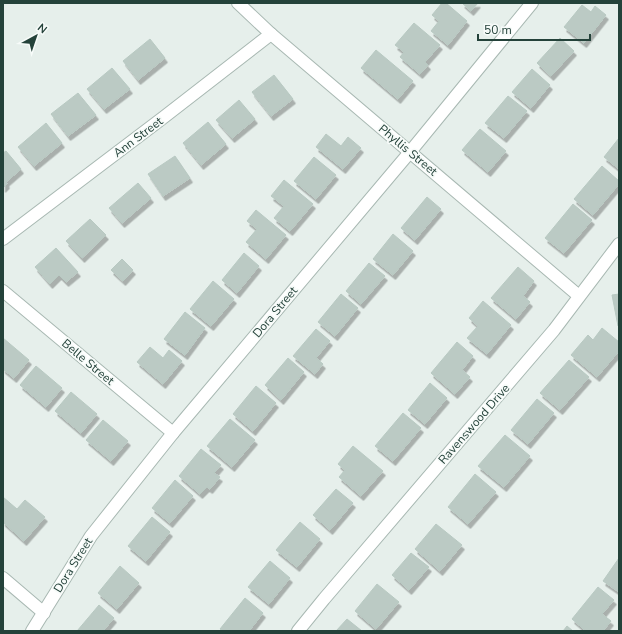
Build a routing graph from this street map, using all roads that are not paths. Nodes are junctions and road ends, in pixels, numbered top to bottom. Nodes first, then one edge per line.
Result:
1 (238, 3) edge
2 (532, 3) edge
3 (271, 34) junction
4 (410, 152) junction
5 (3, 239) edge
6 (619, 244) edge
7 (3, 291) edge
8 (580, 296) junction
9 (173, 433) junction
10 (3, 578) edge
11 (44, 613) junction
12 (32, 631) edge
13 (298, 631) edge

1 - 3 street, Phyllis Street
2 - 4 street, Dora Street
3 - 4 street, Phyllis Street
3 - 5 street, Ann Street
4 - 8 street, Phyllis Street
4 - 9 street, Dora Street
6 - 8 street, Ravenswood Drive
7 - 9 street, Belle Street
8 - 13 street, Ravenswood Drive
9 - 11 street, Dora Street
10 - 11 street
11 - 12 street, Dora Street

